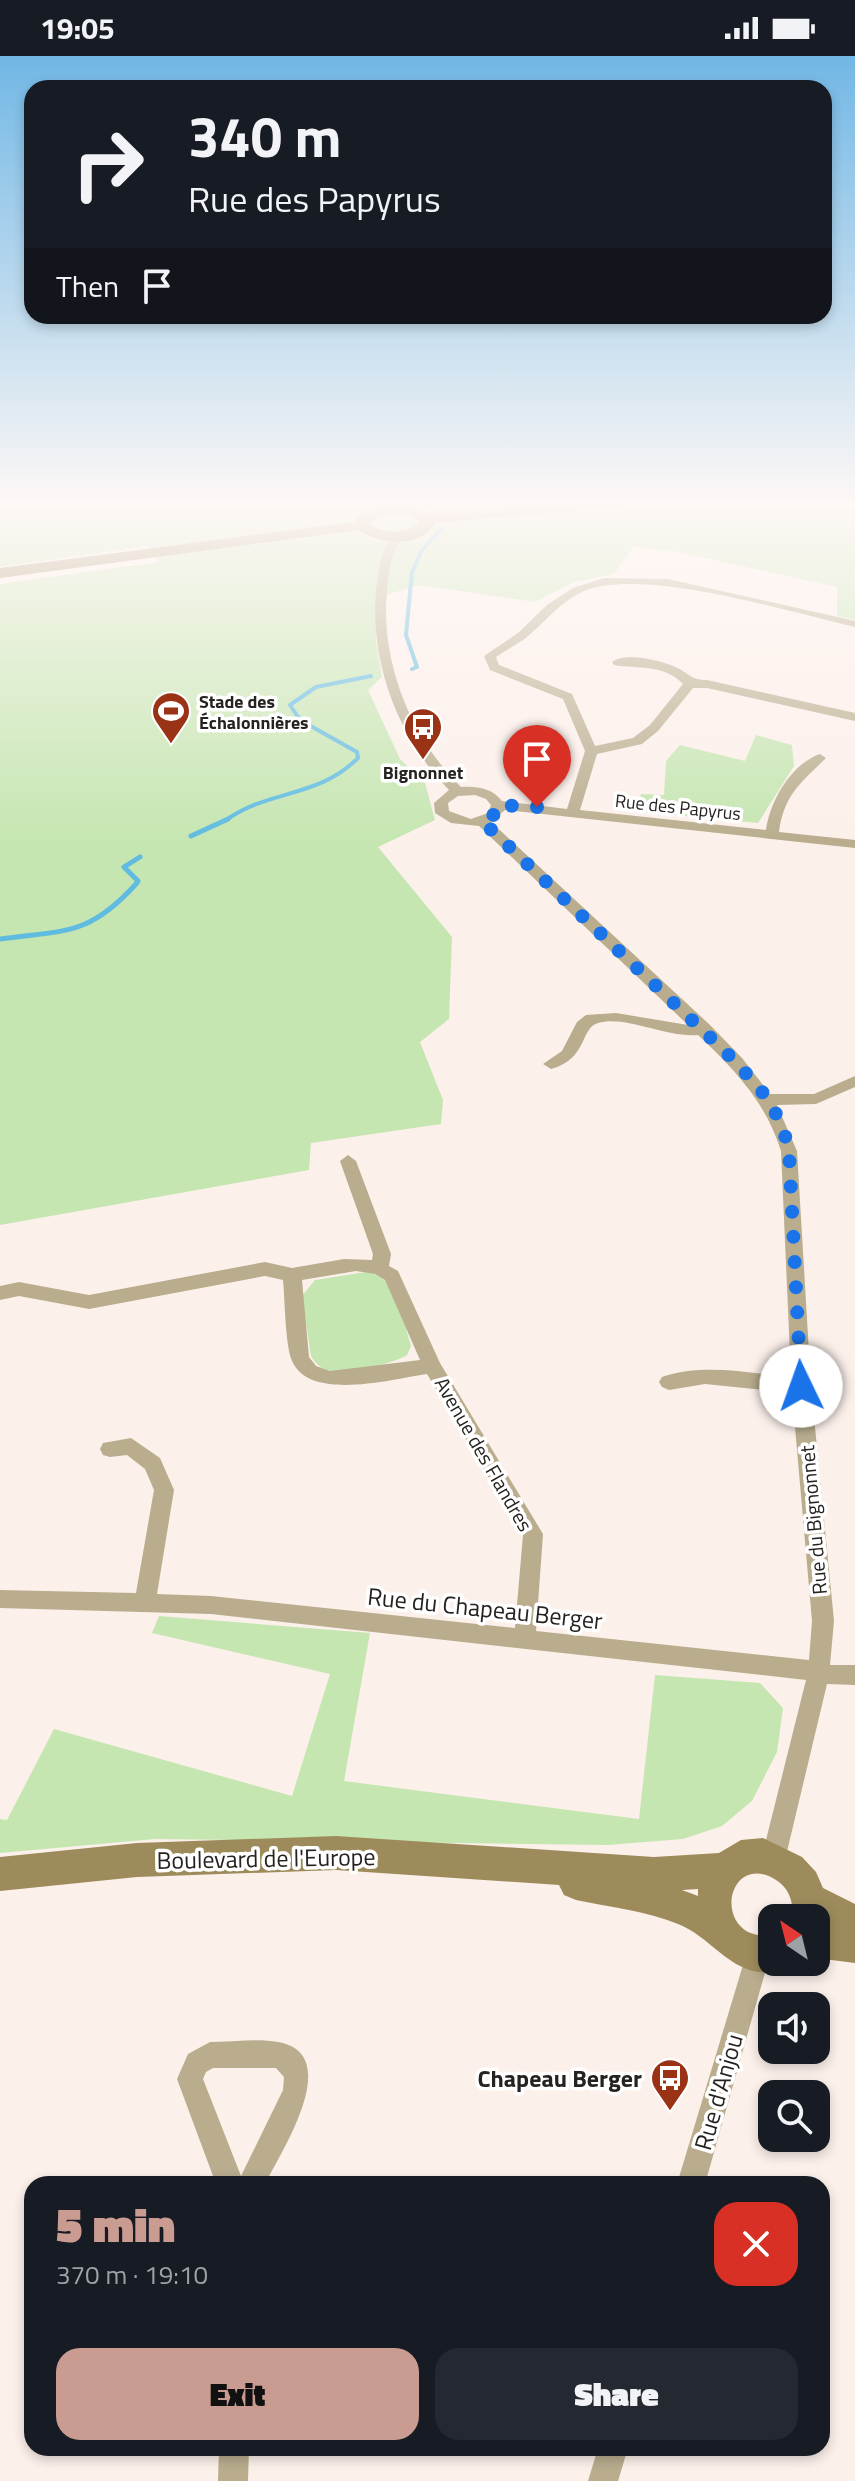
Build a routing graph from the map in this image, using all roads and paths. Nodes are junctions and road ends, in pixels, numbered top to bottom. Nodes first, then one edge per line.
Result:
1 (382, 615) edge
2 (543, 615) edge
3 (816, 615) edge
4 (855, 624) edge
5 (618, 662) dead end
6 (690, 684) junction
7 (855, 717) edge
8 (591, 751) junction
9 (820, 758) dead end
10 (458, 792) junction
11 (498, 805) junction
12 (573, 811) junction
13 (482, 821) junction
14 (772, 835) junction
15 (855, 844) edge
16 (704, 1029) junction
17 (551, 1064) dead end
18 (855, 1081) edge
19 (769, 1100) junction
20 (348, 1161) dead end
21 (380, 1267) junction
22 (292, 1275) junction
23 (0, 1293) edge
24 (432, 1366) junction
25 (669, 1382) dead end
26 (801, 1386) junction
27 (110, 1449) dead end
28 (0, 1599) edge
29 (145, 1602) junction
30 (525, 1637) junction
31 (819, 1671) junction
32 (855, 1675) edge
33 (773, 1860) junction
34 (531, 1868) junction
35 (724, 1870) junction
36 (0, 1874) edge
37 (808, 1904) edge
38 (830, 1915) edge
39 (855, 1923) edge
40 (719, 1926) junction
41 (830, 1942) edge
42 (855, 1945) edge
43 (758, 1952) edge
44 (758, 1976) edge
45 (227, 2176) edge
46 (255, 2176) edge
47 (694, 2176) edge
48 (234, 2456) edge
49 (611, 2456) edge
50 (233, 2481) edge
51 (603, 2481) edge

1 - 10 street
2 - 8 street
3 - 4 street
5 - 6 street
6 - 7 street
6 - 8 street
8 - 12 street
9 - 14 street
10 - 11 street, Rue des Papyrus
10 - 13 street
11 - 12 street, Rue des Papyrus
11 - 13 street
12 - 14 street, Rue des Papyrus
13 - 16 street, Rue du Bignonnet
14 - 15 street, Rue des Papyrus
16 - 17 street
16 - 19 street, Rue du Bignonnet
18 - 19 street
19 - 26 street, Rue du Bignonnet
20 - 21 street, Avenue des Flandres
21 - 22 street
21 - 24 street, Avenue des Flandres
22 - 23 street
22 - 24 street, Avenue des Flandres
24 - 30 street, Avenue des Flandres
25 - 26 street
26 - 31 street, Rue du Bignonnet
27 - 29 street
28 - 29 street, Rue du Chapeau Berger
29 - 30 street, Rue du Chapeau Berger
30 - 31 street, Rue du Chapeau Berger
31 - 32 street, Rue du Chapeau Berger
31 - 33 street, Rue du Bignonnet
33 - 35 main road, Boulevard de l'Europe
33 - 37 main road
34 - 35 main road, Boulevard de l'Europe
34 - 36 main road, Boulevard de l'Europe
34 - 40 main road, Boulevard de l'Europe
35 - 40 main road
38 - 39 main road
40 - 43 main road, Boulevard de l'Europe
41 - 42 main road
44 - 47 street, Rue d'Anjou
45 - 46 street
48 - 50 street
49 - 51 street

